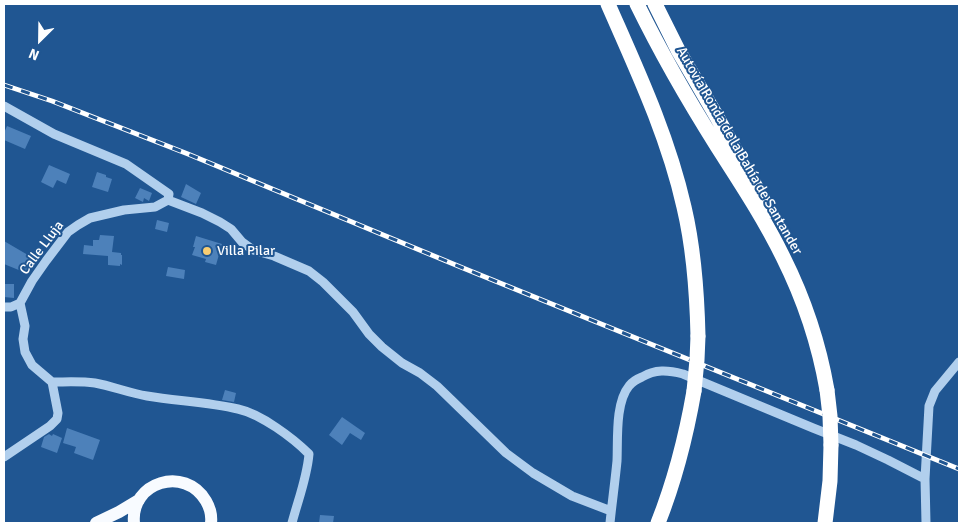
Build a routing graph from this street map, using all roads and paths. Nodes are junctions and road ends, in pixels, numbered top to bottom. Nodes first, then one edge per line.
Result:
1 (597, 4) edge
2 (608, 4) edge
3 (637, 4) edge
4 (654, 4) edge
5 (4, 106) edge
6 (678, 183) junction
7 (168, 200) junction
8 (20, 303) junction
9 (4, 307) edge
10 (819, 353) junction
11 (959, 362) edge
12 (52, 382) junction
13 (4, 457) edge
14 (926, 479) junction
15 (139, 500) junction
16 (611, 511) junction
17 (213, 522) edge
18 (96, 523) edge
19 (134, 523) edge
20 (292, 523) edge
21 (610, 523) edge
22 (658, 523) edge
23 (825, 523) edge
24 (926, 523) edge

1 - 6 highway
2 - 6 highway
3 - 10 highway, Autovía Ronda de la Bahía de Santander
4 - 10 highway
5 - 7 street
6 - 22 highway, bridge
7 - 8 street, Calle Lluja
7 - 16 street
8 - 9 street
8 - 12 street
10 - 23 highway, Autovía Ronda de la Bahía de Santander, bridge
11 - 14 street
12 - 13 street
12 - 20 street
14 - 16 street
14 - 24 street
15 - 17 main road
15 - 18 main road
15 - 19 main road
16 - 21 street

